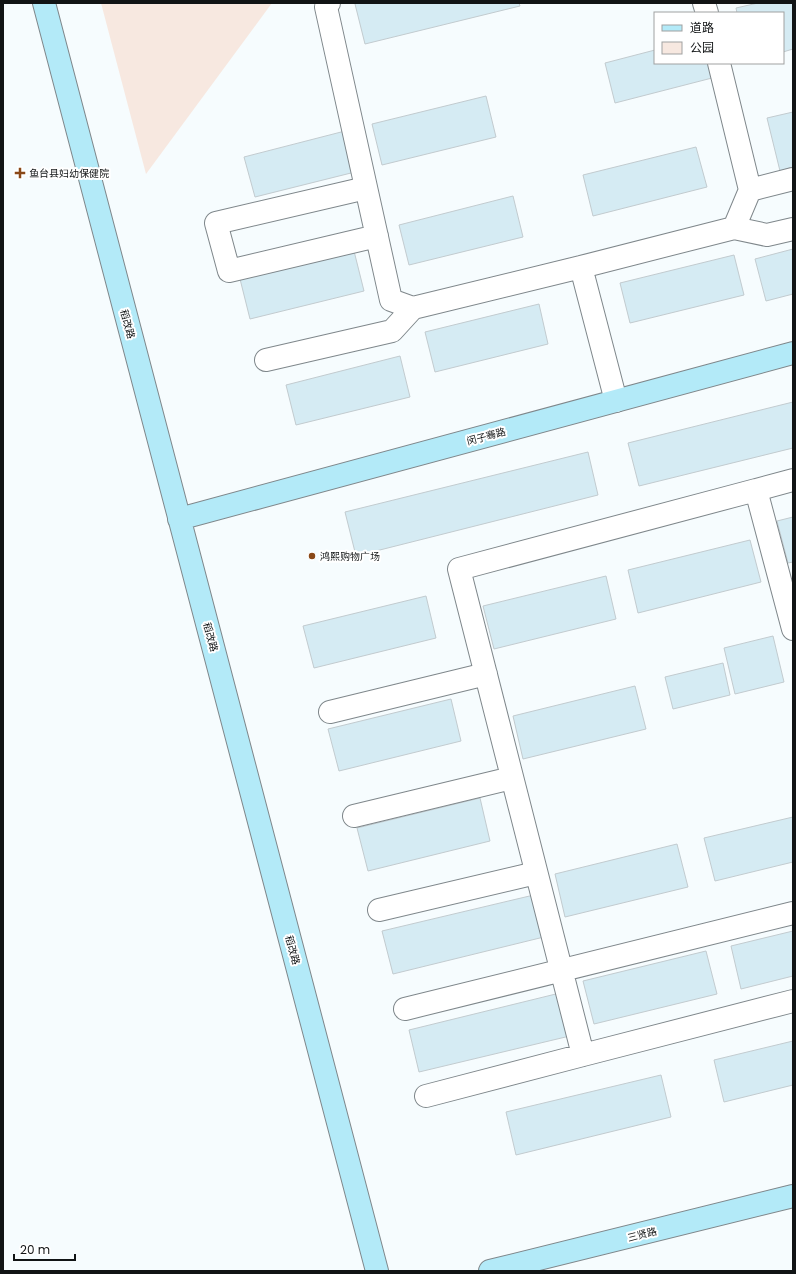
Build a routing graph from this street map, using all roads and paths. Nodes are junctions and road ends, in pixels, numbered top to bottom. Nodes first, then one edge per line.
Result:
1 (44, 3) edge
2 (329, 3) edge
3 (719, 64) edge
4 (793, 179) edge
5 (366, 188) junction
6 (750, 190) junction
7 (734, 228) junction
8 (793, 229) edge
9 (377, 236) junction
10 (581, 267) junction
11 (413, 308) junction
12 (793, 353) edge
13 (266, 360) dead end
14 (616, 401) junction
15 (793, 480) edge
16 (756, 490) junction
17 (180, 519) junction
18 (791, 618) edge
19 (486, 674) junction
20 (330, 712) dead end
21 (512, 778) junction
22 (354, 816) dead end
23 (536, 873) junction
24 (379, 910) dead end
25 (793, 913) edge
26 (561, 970) junction
27 (793, 1001) edge
28 (405, 1009) dead end
29 (582, 1055) junction
30 (426, 1096) dead end
31 (793, 1196) edge
32 (377, 1271) edge
33 (490, 1271) edge

1 - 17 main road, 稻改路
2 - 5 street
3 - 6 street
4 - 6 street
5 - 9 street
5 - 9 street
6 - 7 street
7 - 8 street
7 - 10 street
9 - 11 street
10 - 11 street
10 - 14 street
11 - 13 street
12 - 14 main road, 闵子骞路
14 - 17 main road, 闵子骞路
15 - 16 street
16 - 18 street
16 - 19 street
17 - 32 main road, 稻改路
19 - 20 street
19 - 21 street
21 - 22 street
21 - 23 street
23 - 24 street
23 - 26 street
25 - 26 street
26 - 28 street
26 - 29 street
27 - 29 street
29 - 30 street
31 - 33 main road, 三贤路

